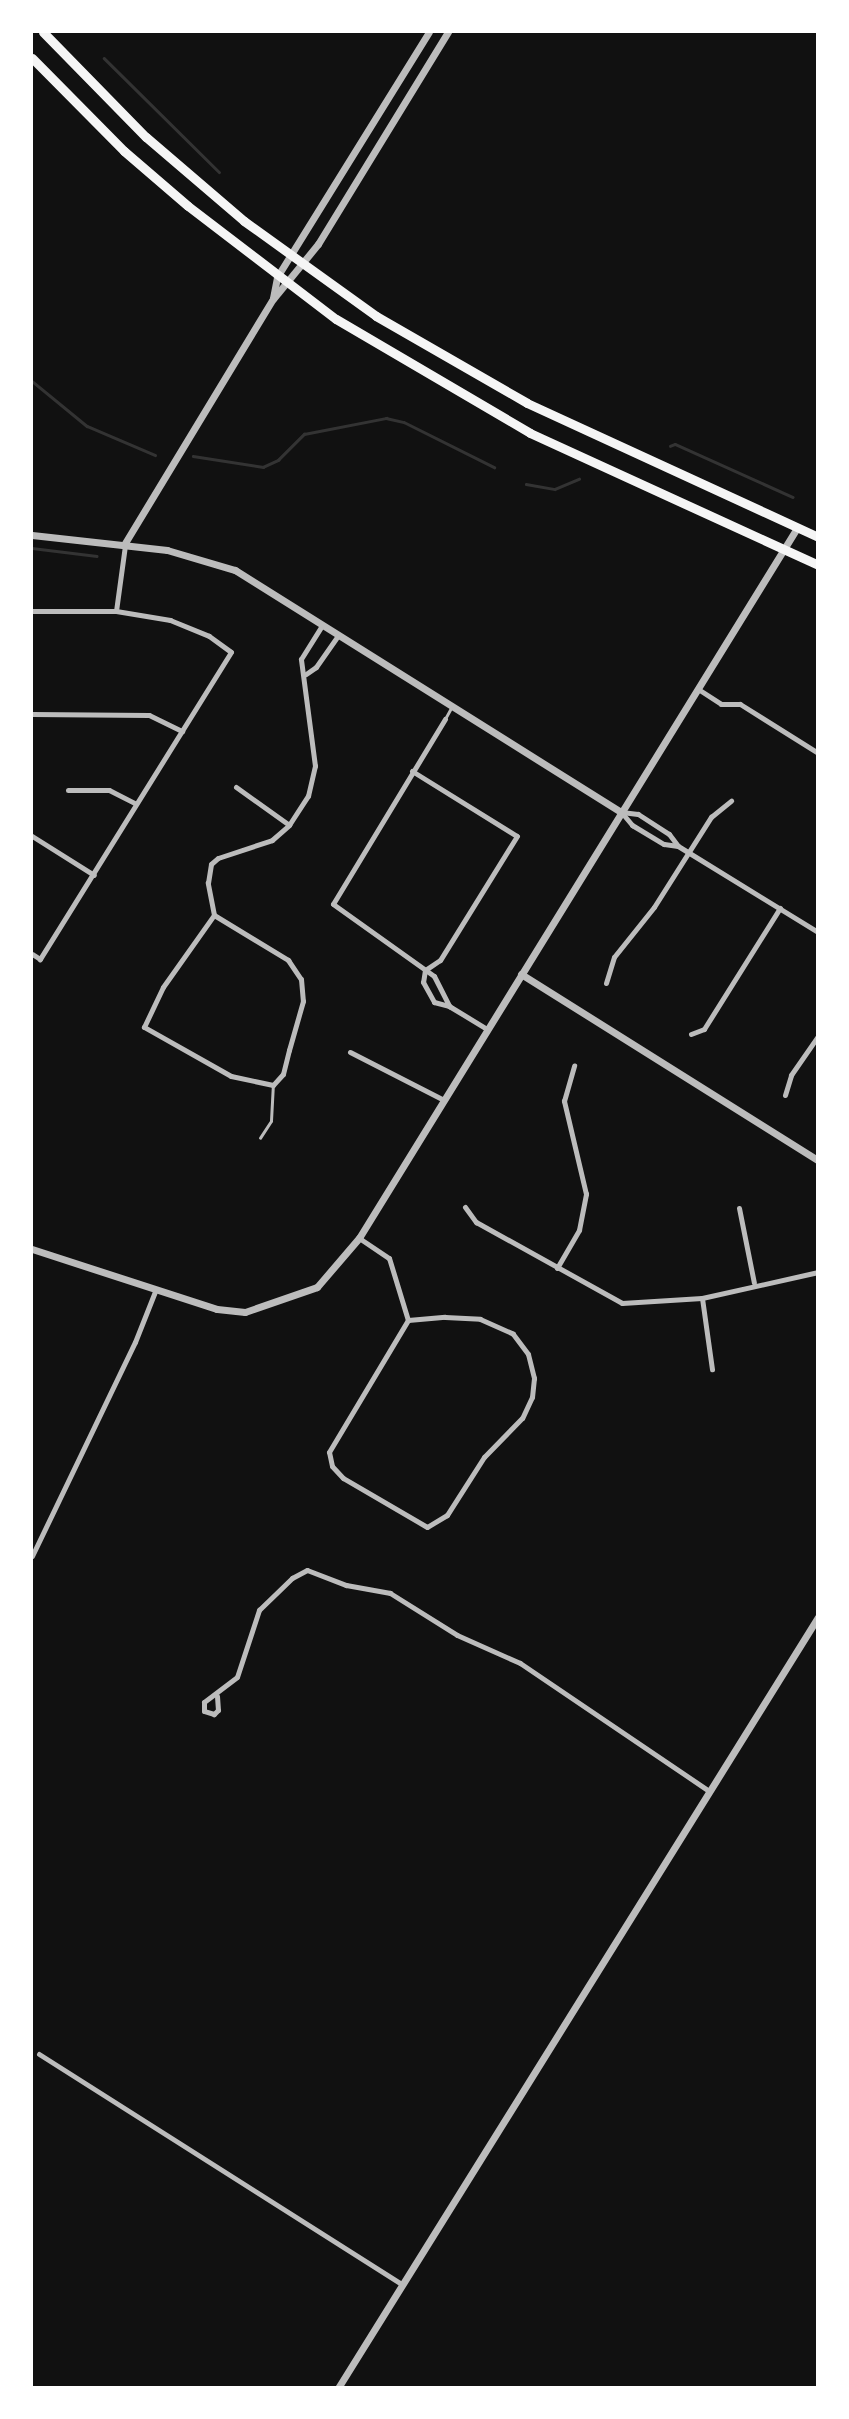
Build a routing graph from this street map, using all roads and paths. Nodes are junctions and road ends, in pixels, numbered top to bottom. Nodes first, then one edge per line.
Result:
1 (43, 32) edge
2 (429, 32) edge
3 (448, 32) edge
4 (32, 58) edge
5 (361, 141) junction
6 (375, 149) junction
7 (291, 255) junction
8 (303, 264) junction
9 (277, 277) junction
10 (289, 286) junction
11 (273, 299) junction
12 (797, 528) junction
13 (32, 535) edge
14 (817, 537) edge
15 (125, 543) junction
16 (785, 550) junction
17 (817, 565) edge
18 (32, 611) edge
19 (116, 611) junction
20 (322, 625) junction
21 (338, 635) junction
22 (306, 674) junction
23 (698, 690) junction
24 (452, 708) junction
25 (32, 715) edge
26 (445, 719) joint
27 (181, 731) junction
28 (817, 753) edge
29 (412, 771) junction
30 (236, 787) dead end
31 (68, 790) dead end
32 (731, 801) dead end
33 (136, 804) junction
34 (621, 812) junction
35 (289, 825) junction
36 (32, 836) edge
37 (678, 845) junction
38 (689, 853) junction
39 (94, 875) junction
40 (780, 908) junction
41 (214, 915) junction
42 (817, 932) edge
43 (32, 954) edge
44 (425, 970) junction
45 (521, 974) junction
46 (606, 983) dead end
47 (449, 1006) junction
48 (486, 1029) junction
49 (691, 1034) dead end
50 (817, 1036) edge
51 (350, 1052) dead end
52 (574, 1065) dead end
53 (272, 1085) junction
54 (785, 1095) dead end
55 (444, 1100) junction
56 (260, 1138) dead end
57 (817, 1160) edge
58 (465, 1207) dead end
59 (739, 1208) dead end
60 (359, 1238) junction
61 (32, 1249) edge
62 (557, 1268) junction
63 (817, 1272) edge
64 (754, 1283) junction
65 (156, 1289) junction
66 (702, 1298) junction
67 (408, 1320) junction
68 (712, 1369) dead end
69 (32, 1556) edge
70 (817, 1617) edge
71 (217, 1696) dead end
72 (709, 1791) junction
73 (39, 2054) dead end
74 (402, 2284) junction
75 (338, 2388) edge

1 - 7 highway
2 - 5 street
3 - 6 street
4 - 9 highway
5 - 6 street
5 - 7 street
6 - 8 street
7 - 8 highway
7 - 9 street
8 - 10 street
8 - 12 highway
9 - 10 highway
9 - 11 street
10 - 11 street
10 - 16 highway
11 - 15 street
12 - 14 highway
12 - 16 street
13 - 15 street
15 - 19 street
15 - 20 street
16 - 17 highway
16 - 23 street
18 - 19 street
19 - 27 street
20 - 21 street
20 - 22 street
21 - 22 street
21 - 24 street
22 - 35 street
23 - 28 street
23 - 34 street
24 - 26 lane
24 - 34 street
25 - 27 street
26 - 29 street
27 - 33 street
29 - 44 street
29 - 44 street
30 - 35 street
31 - 33 street
32 - 38 street
33 - 39 street
34 - 37 street
34 - 37 street
34 - 45 street
35 - 41 street
36 - 39 street
37 - 38 street
38 - 40 street
38 - 46 street
39 - 43 street
40 - 42 street
40 - 49 street
41 - 53 street
41 - 53 street
44 - 47 street
44 - 47 street
45 - 48 street
45 - 57 street
47 - 48 street
48 - 55 street
50 - 54 street
51 - 55 street
52 - 62 street
53 - 56 lane
55 - 60 street
58 - 62 street
59 - 64 street
60 - 65 street
60 - 67 street
61 - 65 street
62 - 66 street
63 - 64 street
64 - 66 street
65 - 69 street
66 - 68 street
67 - 67 street
70 - 72 street
71 - 72 street
72 - 74 street
73 - 74 street
74 - 75 street

